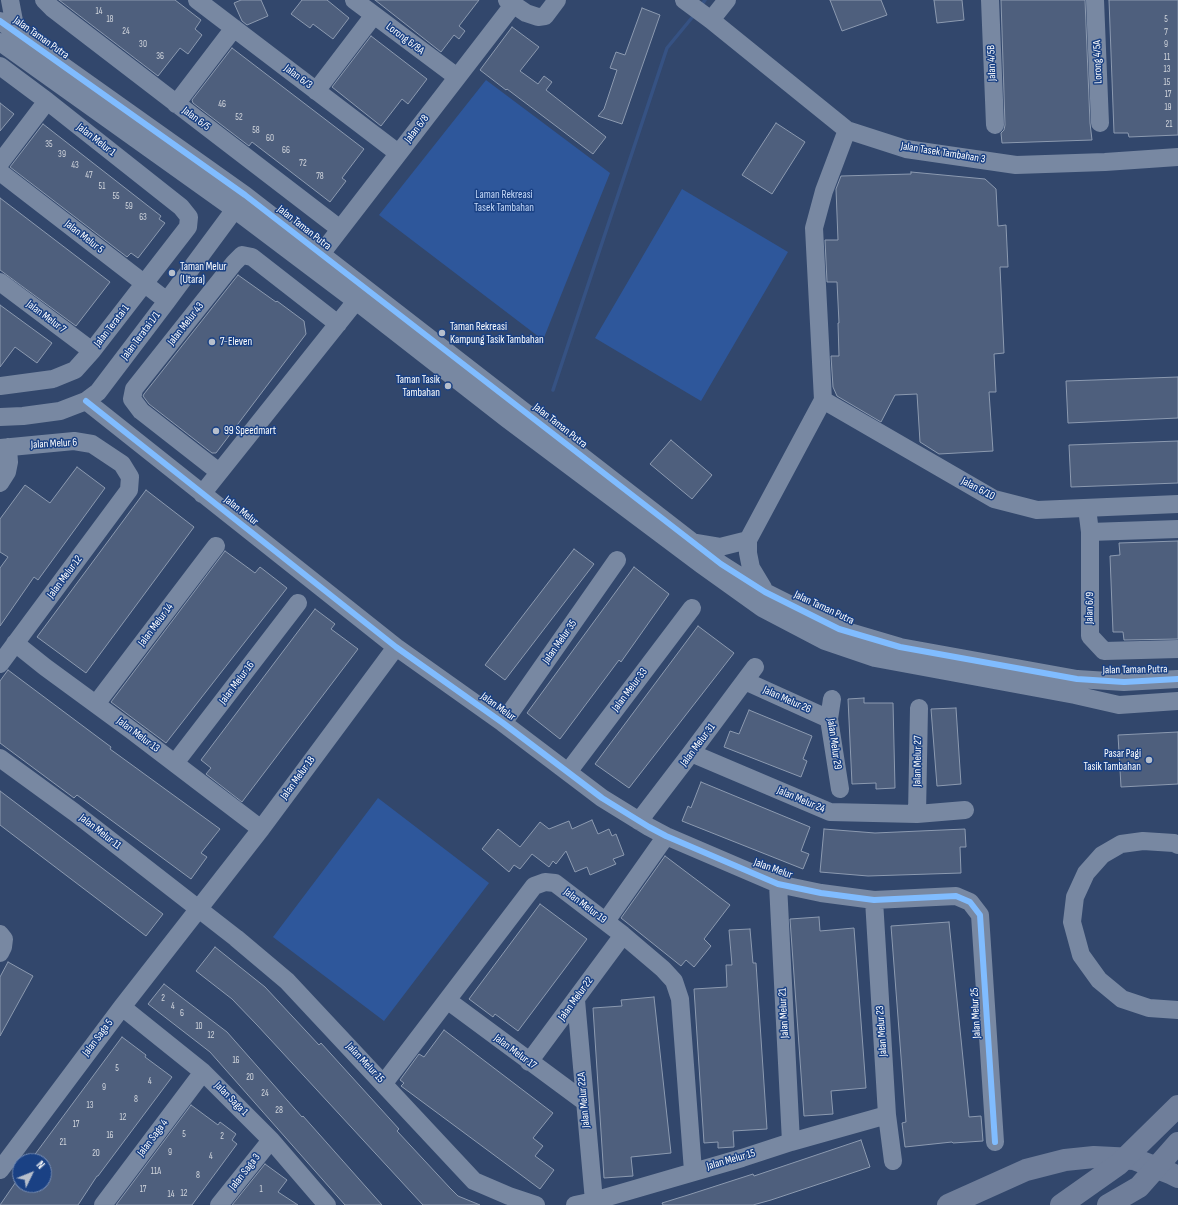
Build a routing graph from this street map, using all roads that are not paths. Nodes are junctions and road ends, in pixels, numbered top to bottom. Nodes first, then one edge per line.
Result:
1 (10, 0) edge
2 (197, 0) edge
3 (354, 0) edge
4 (557, 0) edge
5 (727, 0) edge
6 (990, 0) edge
7 (1095, 0) edge
8 (685, 1) edge
9 (510, 2) edge
10 (48, 4) edge
11 (374, 15) junction
12 (706, 17) junction
13 (0, 21) edge
14 (234, 28) junction
15 (25, 39) junction
16 (0, 42) edge
17 (0, 66) edge
18 (457, 77) junction
19 (316, 91) junction
20 (47, 101) junction
21 (176, 104) junction
22 (1100, 123) dead end
23 (994, 125) dead end
24 (847, 130) junction
25 (398, 154) junction
26 (1178, 157) edge
27 (0, 163) edge
28 (0, 172) edge
29 (239, 202) junction
30 (188, 217) joint
31 (340, 229) junction
32 (321, 254) junction
33 (0, 282) edge
34 (144, 284) junction
35 (167, 301) junction
36 (356, 302) junction
37 (338, 324) junction
38 (92, 351) junction
39 (0, 386) edge
40 (823, 400) junction
41 (86, 402) junction
42 (512, 412) junction
43 (0, 417) edge
44 (4, 447) edge
45 (219, 472) junction
46 (0, 483) edge
47 (129, 490) joint
48 (202, 494) junction
49 (1178, 504) edge
50 (1087, 508) junction
51 (1178, 529) edge
52 (1090, 532) junction
53 (748, 540) junction
54 (696, 543) junction
55 (216, 546) dead end
56 (617, 560) dead end
57 (766, 592) junction
58 (298, 602) dead end
59 (692, 608) dead end
60 (15, 643) junction
61 (396, 646) junction
62 (1178, 649) edge
63 (0, 664) edge
64 (750, 674) joint
65 (1178, 679) edge
66 (1124, 682) junction
67 (1178, 686) edge
68 (832, 699) dead end
69 (1178, 701) edge
70 (96, 704) junction
71 (918, 708) dead end
72 (829, 719) junction
73 (503, 723) junction
74 (691, 754) junction
75 (0, 758) edge
76 (175, 763) junction
77 (568, 772) junction
78 (840, 789) dead end
79 (965, 810) dead end
80 (917, 814) junction
81 (639, 821) junction
82 (261, 829) junction
83 (666, 836) junction
84 (1178, 845) edge
85 (778, 884) junction
86 (956, 896) joint
87 (874, 900) junction
88 (199, 909) junction
89 (606, 921) junction
90 (623, 935) junction
91 (447, 1000) junction
92 (576, 1000) junction
93 (122, 1007) junction
94 (1178, 1010) edge
95 (529, 1062) junction
96 (203, 1072) junction
97 (384, 1083) junction
98 (585, 1102) junction
99 (1178, 1106) edge
100 (887, 1115) junction
101 (271, 1140) junction
102 (791, 1142) junction
103 (995, 1142) dead end
104 (1178, 1143) edge
105 (893, 1161) dead end
106 (0, 1170) edge
107 (693, 1171) junction
108 (1178, 1177) edge
109 (594, 1201) junction
110 (103, 1205) edge
111 (219, 1205) edge
112 (326, 1205) edge
113 (536, 1205) edge
114 (575, 1205) edge
115 (948, 1205) edge
116 (1061, 1205) edge
117 (1108, 1205) edge

1 - 15 street
2 - 14 street, Jalan 6/3
3 - 11 street, Lorong 6/8A
4 - 9 street
5 - 12 street
6 - 23 street, Jalan 4/5B
7 - 22 street, Lorong 4/5A
8 - 12 street, Jalan Tasek Tambahan 3
9 - 18 street, Jalan 6/8
10 - 21 street, Jalan 6/5
11 - 18 street, Lorong 6/8A
11 - 19 street
12 - 24 street, Jalan Tasek Tambahan 3
13 - 15 street, Jalan Taman Putra
14 - 19 street, Jalan 6/3
14 - 21 street
15 - 29 street, Jalan Taman Putra
16 - 29 street, Jalan Taman Putra
17 - 20 street, Jalan Melur 1
18 - 25 street, Jalan 6/8
19 - 25 street, Jalan 6/3
20 - 27 street
20 - 30 street, Jalan Melur 1
21 - 31 street, Jalan 6/5
24 - 26 street, Jalan Tasek Tambahan 3
24 - 40 street
25 - 31 street, Jalan 6/8
28 - 34 street, Jalan Melur 5
29 - 32 street, Jalan Taman Putra
29 - 35 street, Jalan Teratai 1/1
29 - 36 street, Jalan Taman Putra
30 - 34 street, Jalan Teratai 1
31 - 32 street, Jalan 6/8
32 - 42 street, Jalan Taman Putra
33 - 38 street, Jalan Melur 7
34 - 35 street, Jalan Melur 5
34 - 38 street, Jalan Teratai 1
35 - 41 street, Jalan Teratai 1/1
36 - 37 street
36 - 42 street, Jalan Taman Putra
37 - 45 street
37 - 45 street, Jalan Melur 43
38 - 39 street, Jalan Teratai 1
40 - 50 street, Jalan 6/10
40 - 53 street
41 - 43 street, Jalan Teratai 1/1
41 - 48 street, Jalan Melur
42 - 54 street, Jalan Taman Putra
42 - 69 street, Jalan Taman Putra
44 - 46 street
44 - 47 street, Jalan Melur 6
45 - 48 street
47 - 60 street, Jalan Melur 12
48 - 61 street, Jalan Melur
49 - 50 street, Jalan 6/10
50 - 52 street, Jalan 6/9
51 - 52 street
52 - 62 street, Jalan 6/9
53 - 54 street
53 - 57 street
54 - 57 street, Jalan Taman Putra
55 - 70 street, Jalan Melur 14
56 - 73 street, Jalan Melur 35
57 - 66 street, Jalan Taman Putra
58 - 76 street, Jalan Melur 16
59 - 77 street, Jalan Melur 33
60 - 63 street, Jalan Melur 12
60 - 70 street, Jalan Melur 13
61 - 73 street, Jalan Melur
61 - 82 street, Jalan Melur 18
64 - 72 street, Jalan Melur 26
64 - 74 street, Jalan Melur 31
65 - 66 street, Jalan Taman Putra
66 - 67 street
68 - 72 street, Jalan Melur 29
70 - 76 street, Jalan Melur 13
71 - 80 street, Jalan Melur 27
72 - 78 street, Jalan Melur 29
73 - 77 street, Jalan Melur
74 - 80 street, Jalan Melur 24
74 - 81 street, Jalan Melur 31
75 - 88 street, Jalan Melur 11
76 - 82 street, Jalan Melur 13
77 - 81 street, Jalan Melur
79 - 80 street, Jalan Melur 24
81 - 83 street, Jalan Melur
82 - 88 street, Jalan Melur 18
83 - 85 street, Jalan Melur
83 - 89 street
84 - 94 street
85 - 87 street, Jalan Melur
85 - 102 street, Jalan Melur 21
86 - 87 street, Jalan Melur
86 - 103 street, Jalan Melur 25
87 - 100 street, Jalan Melur 23
88 - 93 street, Jalan Saga 5
88 - 97 street, Jalan Melur 15
89 - 90 street, Jalan Melur 19
89 - 91 street, Jalan Melur 19
90 - 92 street, Jalan Melur 22
90 - 107 street, Jalan Melur 19
91 - 95 street, Jalan Melur 17
91 - 97 street, Jalan Melur 19
92 - 95 street, Jalan Melur 22
92 - 98 street, Jalan Melur 22A
93 - 96 street, Jalan Saga 1
93 - 106 street, Jalan Saga 5
95 - 98 street, Jalan Melur 17
96 - 101 street, Jalan Saga 1
96 - 110 street, Jalan Saga 4
97 - 113 street, Jalan Melur 15
98 - 109 street, Jalan Melur 22A
99 - 116 highway, bridge
100 - 102 street, Jalan Melur 15
100 - 105 street, Jalan Melur 23
101 - 111 street, Jalan Saga 3
101 - 112 street, Jalan Saga 1
102 - 107 street, Jalan Melur 15
104 - 117 highway, bridge
107 - 109 street, Jalan Melur 15
108 - 115 highway, bridge
109 - 114 street, Jalan Melur 15

